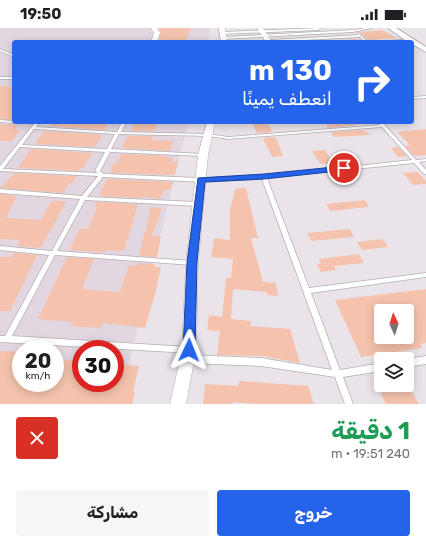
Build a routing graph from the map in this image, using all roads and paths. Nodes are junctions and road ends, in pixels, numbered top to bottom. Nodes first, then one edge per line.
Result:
1 (154, 28) edge
2 (293, 28) edge
3 (319, 28) edge
4 (349, 28) edge
5 (371, 28) edge
6 (391, 28) edge
7 (353, 31) junction
8 (323, 33) junction
9 (298, 34) junction
10 (223, 35) edge
11 (265, 36) edge
12 (360, 36) junction
13 (328, 38) junction
14 (302, 39) junction
15 (155, 40) edge
16 (365, 40) edge
17 (411, 40) edge
18 (414, 42) edge
19 (425, 49) edge
20 (0, 50) edge
21 (12, 55) edge
22 (0, 78) edge
23 (12, 78) edge
24 (426, 97) edge
25 (414, 98) edge
26 (0, 121) edge
27 (12, 122) edge
28 (37, 124) edge
29 (123, 124) edge
30 (211, 124) edge
31 (381, 124) edge
32 (34, 128) junction
33 (118, 133) junction
34 (209, 135) junction
35 (19, 146) junction
36 (108, 151) junction
37 (203, 155) junction
38 (426, 160) edge
39 (415, 161) junction
40 (0, 169) edge
41 (426, 173) edge
42 (102, 174) junction
43 (264, 177) junction
44 (201, 180) junction
45 (0, 191) edge
46 (83, 198) junction
47 (198, 204) junction
48 (0, 248) edge
49 (53, 253) junction
50 (192, 262) junction
51 (426, 275) edge
52 (307, 291) junction
53 (3, 339) edge
54 (188, 354) junction
55 (426, 360) edge
56 (414, 362) edge
57 (374, 368) edge
58 (337, 374) junction
59 (178, 404) edge
60 (349, 404) edge

1 - 15 street
2 - 3 lane
2 - 9 lane
2 - 11 lane
3 - 8 lane
4 - 7 lane
5 - 7 lane
6 - 17 street
7 - 8 lane
7 - 12 lane
8 - 9 lane
8 - 13 lane
9 - 11 lane
9 - 14 lane
10 - 11 lane
10 - 11 lane
11 - 14 lane
12 - 13 lane
12 - 16 lane
13 - 14 lane
18 - 19 street
20 - 21 lane
22 - 23 lane
24 - 25 lane
26 - 27 lane
28 - 32 lane
29 - 33 lane
30 - 34 street
31 - 34 lane
31 - 39 lane
32 - 33 lane
32 - 35 lane
33 - 34 lane
33 - 36 lane
34 - 37 street
35 - 36 lane
35 - 40 lane
36 - 37 lane
36 - 42 lane
37 - 44 street
38 - 39 lane
39 - 41 lane
39 - 43 lane
40 - 42 lane
42 - 44 lane
42 - 46 lane
43 - 44 lane
43 - 52 lane
44 - 47 street
45 - 46 lane
46 - 47 lane
46 - 49 lane
47 - 50 street
48 - 49 lane
49 - 50 lane
49 - 53 lane
50 - 54 street
51 - 52 lane
52 - 58 lane
53 - 54 lane
54 - 58 lane
54 - 59 street
55 - 56 lane
57 - 58 lane
58 - 60 lane

